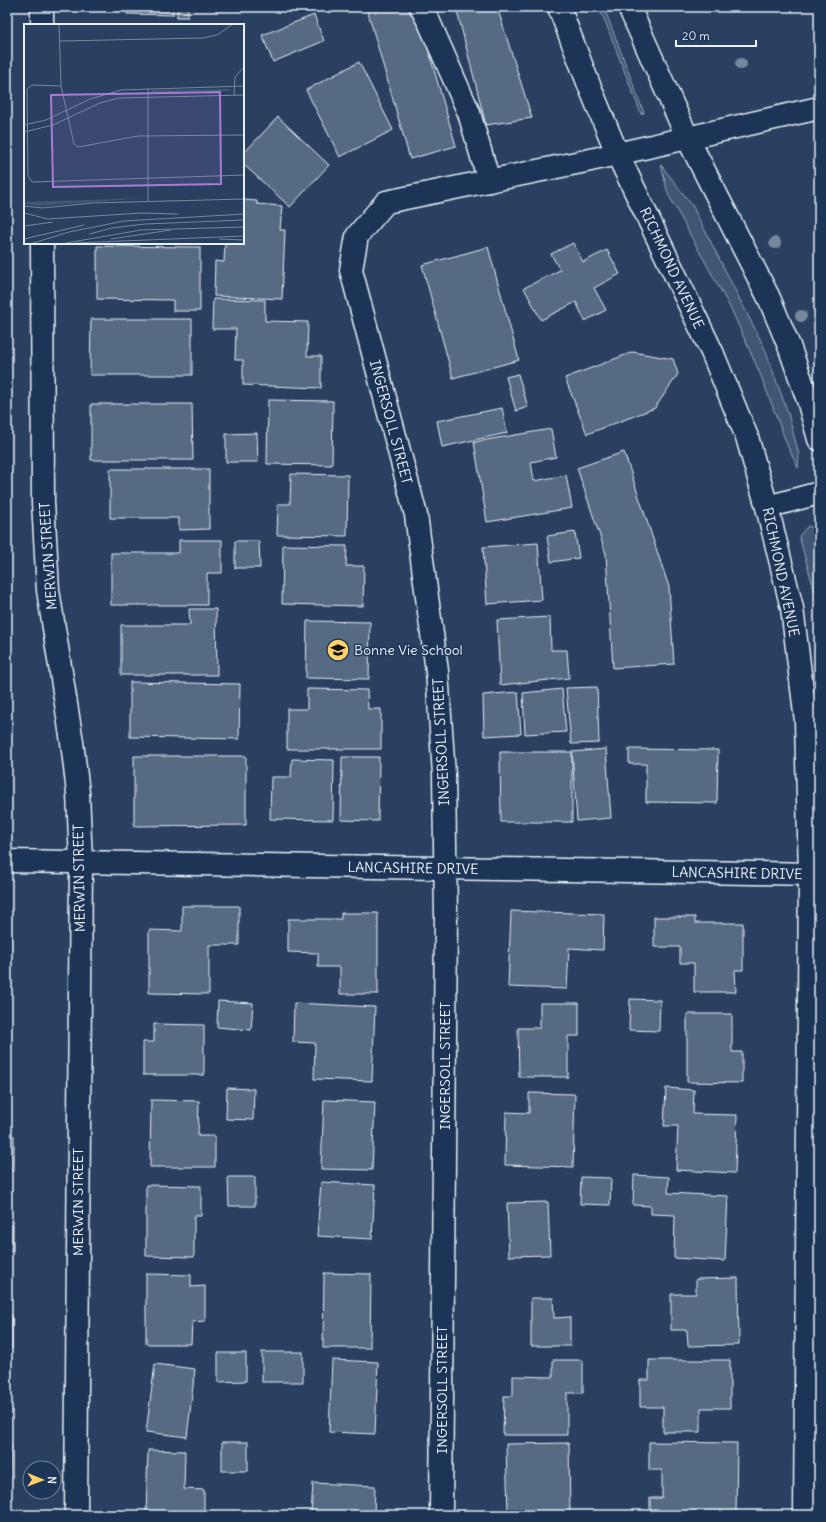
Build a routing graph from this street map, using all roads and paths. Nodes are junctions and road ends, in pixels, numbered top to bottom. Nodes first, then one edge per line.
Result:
1 (42, 7) edge
2 (421, 7) edge
3 (559, 7) edge
4 (629, 7) edge
5 (42, 24) edge
6 (819, 108) edge
7 (688, 139) junction
8 (618, 153) junction
9 (489, 181) junction
10 (42, 244) edge
11 (819, 439) edge
12 (819, 494) edge
13 (767, 506) junction
14 (7, 861) edge
15 (81, 862) junction
16 (446, 868) junction
17 (814, 874) edge
18 (76, 1515) edge
19 (441, 1515) edge
20 (805, 1515) edge

1 - 5 street
2 - 9 street
3 - 8 street, RICHMOND AVENUE
4 - 7 street
6 - 7 street, INGERSOLL STREET
7 - 8 street, INGERSOLL STREET
7 - 11 street
8 - 9 street, INGERSOLL STREET
8 - 13 street, RICHMOND AVENUE
9 - 16 street, INGERSOLL STREET
10 - 15 street, MERWIN STREET
12 - 13 street
13 - 17 street, RICHMOND AVENUE
14 - 15 street, LANCASHIRE DRIVE
15 - 16 street, LANCASHIRE DRIVE
15 - 18 street, MERWIN STREET
16 - 17 street, LANCASHIRE DRIVE
16 - 19 street, INGERSOLL STREET
17 - 20 street, RICHMOND AVENUE

